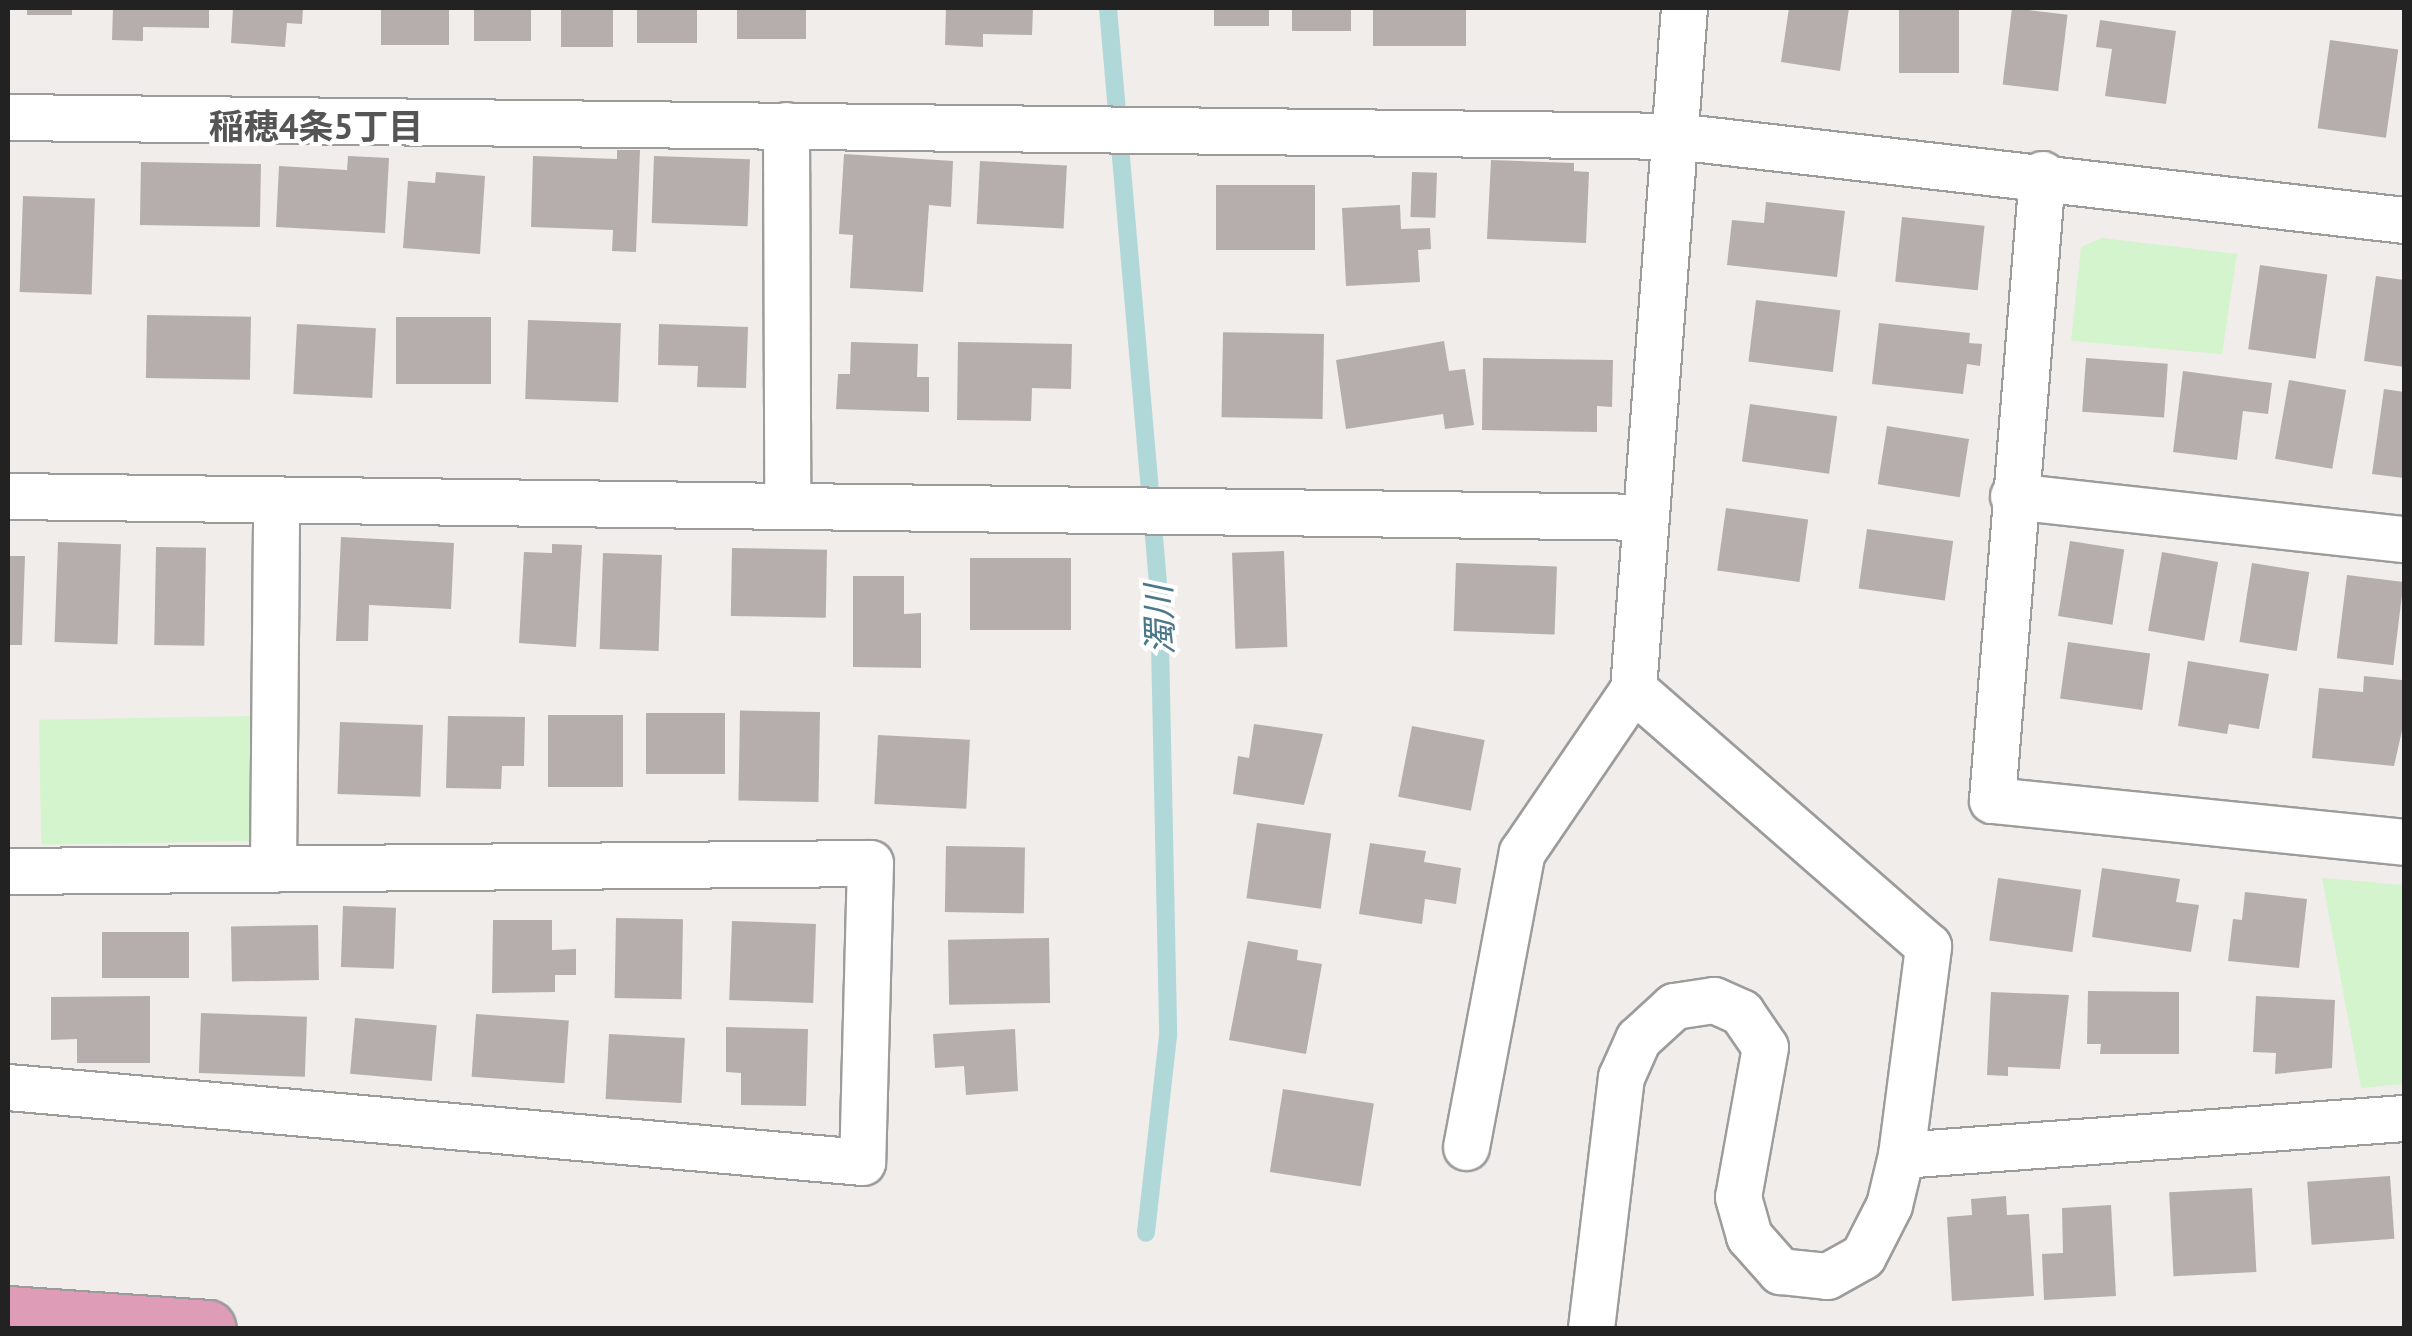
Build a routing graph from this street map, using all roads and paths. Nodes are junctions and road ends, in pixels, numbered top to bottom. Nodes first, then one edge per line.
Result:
1 (1684, 8) edge
2 (8, 117) edge
3 (786, 126) junction
4 (1675, 136) junction
5 (2042, 174) junction
6 (2404, 220) edge
7 (8, 496) edge
8 (2014, 496) junction
9 (276, 502) junction
10 (787, 506) junction
11 (1646, 517) junction
12 (2404, 539) edge
13 (1633, 690) junction
14 (2404, 842) edge
15 (273, 869) junction
16 (8, 871) edge
17 (8, 1087) edge
18 (2404, 1118) edge
19 (1466, 1147) dead end
20 (1901, 1155) junction
21 (8, 1314) edge
22 (208, 1328) edge
23 (1591, 1328) edge

1 - 4 street
2 - 3 street
3 - 4 street
3 - 10 street
4 - 5 street
4 - 11 street
5 - 6 street
5 - 8 street
7 - 9 street
8 - 12 street
8 - 14 street
9 - 10 street
9 - 15 street
10 - 11 street
11 - 13 street
13 - 19 street
13 - 20 street
15 - 16 street
15 - 17 street
18 - 20 street
20 - 23 street
21 - 22 highway

